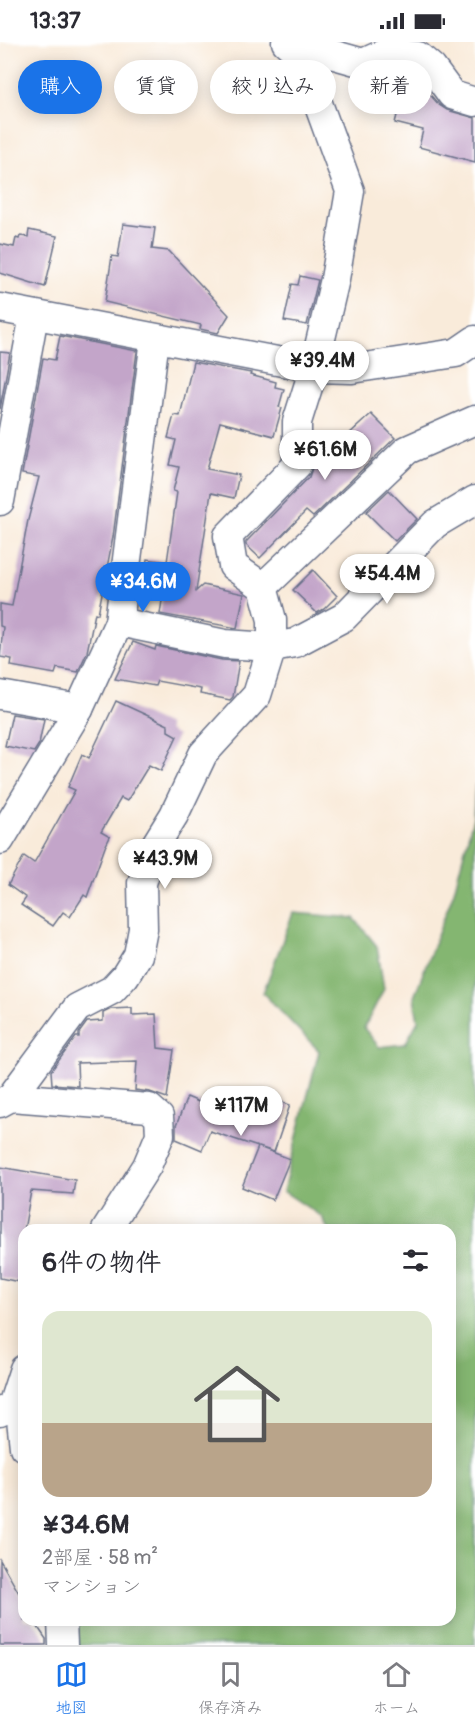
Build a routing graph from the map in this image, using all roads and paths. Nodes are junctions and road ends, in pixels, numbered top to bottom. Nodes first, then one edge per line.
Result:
1 (293, 48) edge
2 (475, 102) edge
3 (0, 308) edge
4 (34, 315) junction
5 (155, 339) junction
6 (475, 340) edge
7 (314, 368) junction
8 (475, 420) edge
9 (475, 500) edge
10 (0, 501) edge
11 (263, 587) junction
12 (119, 622) junction
13 (272, 647) junction
14 (0, 695) edge
15 (79, 709) junction
16 (3, 833) edge
17 (6, 1100) edge
18 (110, 1224) edge
19 (18, 1382) edge
20 (6, 1409) edge
21 (62, 1626) edge
22 (63, 1645) edge

1 - 2 street
1 - 7 street
3 - 4 street
4 - 5 street
4 - 10 street
5 - 7 street
5 - 12 street
6 - 7 street
7 - 11 street
8 - 11 street
9 - 13 street
11 - 13 street
12 - 13 street
12 - 15 street
13 - 17 street
14 - 15 street
15 - 16 street
17 - 18 street
19 - 20 street
21 - 22 street

